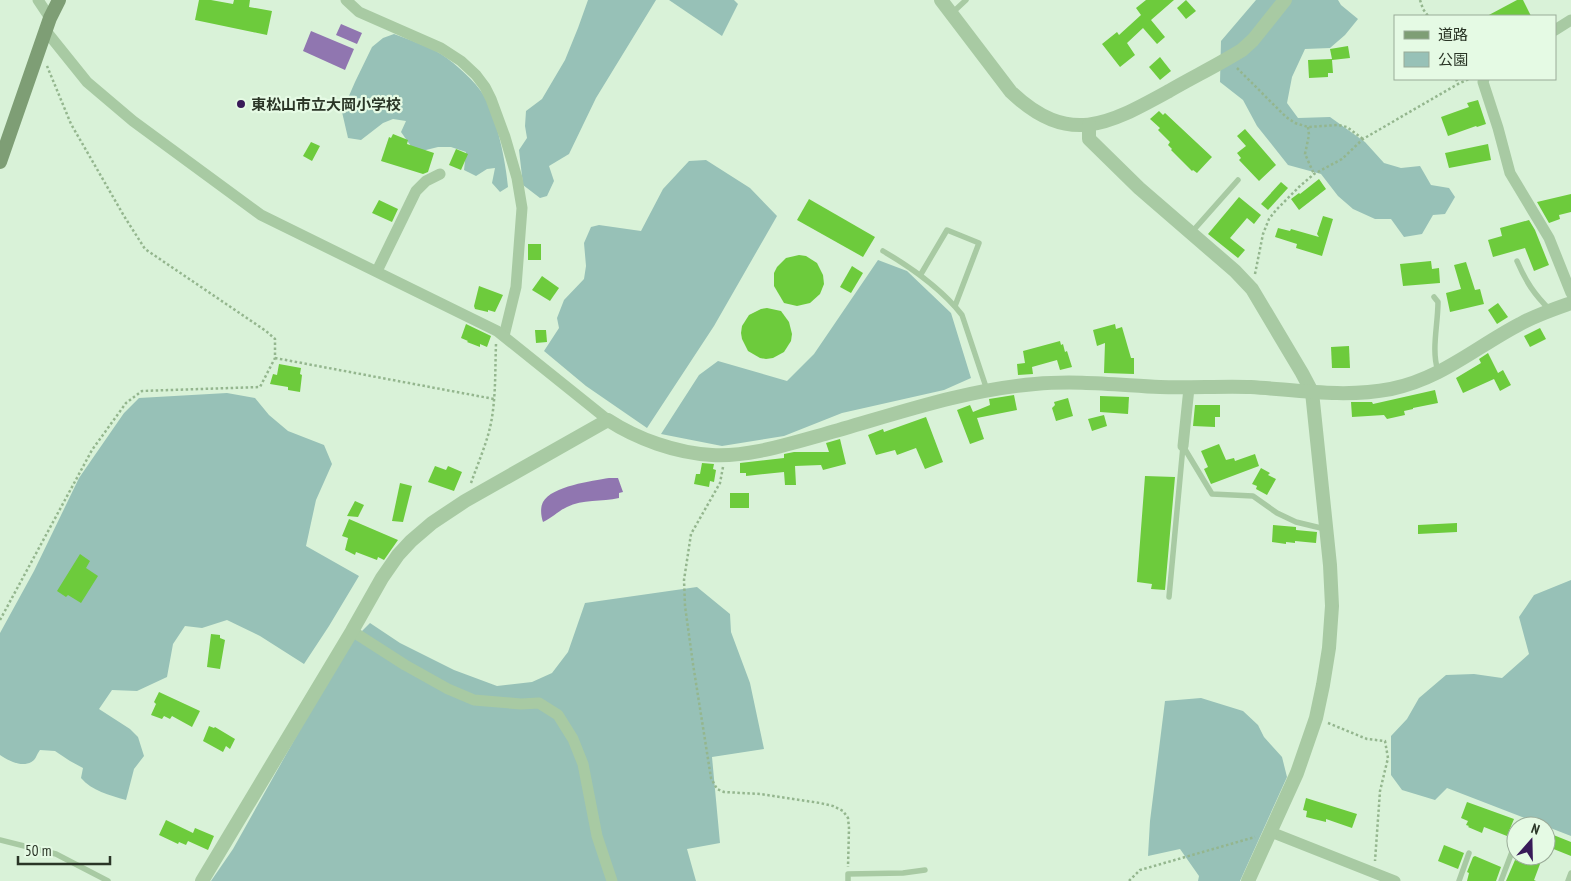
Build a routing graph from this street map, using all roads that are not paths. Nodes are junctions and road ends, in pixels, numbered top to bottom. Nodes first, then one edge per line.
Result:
1 (38, 0) edge
2 (59, 0) edge
3 (346, 0) edge
4 (941, 0) edge
5 (966, 0) edge
6 (1285, 0) edge
7 (952, 14) junction
8 (1571, 20) edge
9 (48, 25) junction
10 (1556, 29) edge
11 (1484, 80) edge
12 (1089, 125) junction
13 (0, 162) edge
14 (440, 174) dead end
15 (1238, 180) dead end
16 (1191, 233) junction
17 (883, 251) dead end
18 (1517, 261) dead end
19 (377, 272) junction
20 (921, 274) junction
21 (1571, 293) edge
22 (1434, 298) dead end
23 (1571, 302) edge
24 (955, 306) junction
25 (1550, 310) junction
26 (500, 333) junction
27 (1439, 373) junction
28 (1189, 388) junction
29 (987, 390) junction
30 (1312, 392) junction
31 (608, 420) junction
32 (1183, 446) junction
33 (1326, 530) junction
34 (1169, 597) dead end
35 (352, 631) junction
36 (1271, 832) junction
37 (0, 840) edge
38 (1469, 853) dead end
39 (1507, 866) edge
40 (925, 870) dead end
41 (903, 873) junction
42 (1571, 873) edge
43 (108, 881) edge
44 (202, 881) edge
45 (612, 881) edge
46 (848, 881) edge
47 (904, 881) edge
48 (1248, 881) edge
49 (1395, 881) edge
50 (1459, 881) edge
51 (1501, 881) edge
52 (1568, 881) edge

1 - 9 street
2 - 9 main road
3 - 26 street
4 - 7 street
5 - 7 lane
6 - 12 street
7 - 12 street
8 - 10 street
9 - 13 main road
9 - 19 street
11 - 21 street
12 - 16 street
14 - 19 street
15 - 16 lane
16 - 30 street
17 - 20 lane
18 - 25 lane
19 - 26 street
20 - 24 lane
20 - 24 lane
22 - 27 lane
23 - 25 street
24 - 29 lane
25 - 27 street
26 - 31 street
27 - 30 street
28 - 29 street
28 - 30 street
28 - 32 street
29 - 31 street
30 - 33 street
31 - 35 street
32 - 33 lane
32 - 34 lane
33 - 36 street
35 - 44 street
35 - 45 street
36 - 48 street
36 - 49 street
37 - 43 lane
38 - 50 lane
39 - 51 lane
40 - 41 lane
41 - 46 lane
41 - 47 lane
42 - 52 lane

